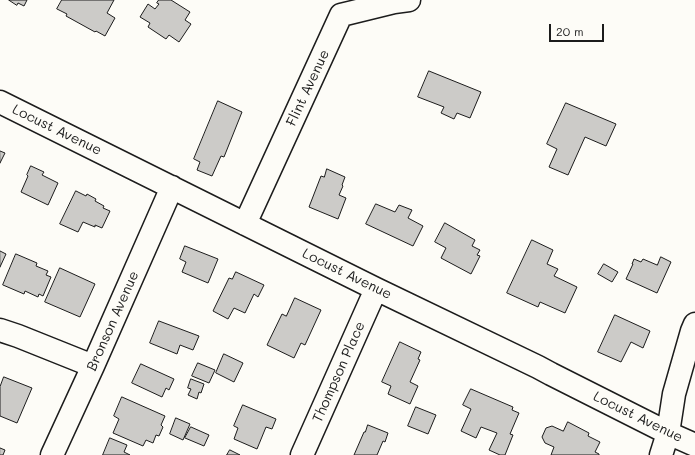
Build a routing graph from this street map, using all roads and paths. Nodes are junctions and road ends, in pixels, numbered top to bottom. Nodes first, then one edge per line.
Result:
1 (409, 0) edge
2 (345, 8) edge
3 (0, 102) edge
4 (172, 187) junction
5 (245, 224) junction
6 (376, 289) junction
7 (695, 324) edge
8 (0, 330) edge
9 (93, 366) junction
10 (668, 433) junction
11 (695, 445) edge
12 (52, 455) edge
13 (302, 455) edge
14 (661, 455) edge

1 - 2 street, Flint Avenue
2 - 5 street, Flint Avenue
3 - 4 street, Locust Avenue
4 - 5 street, Locust Avenue
4 - 9 street, Bronson Avenue
5 - 6 street, Locust Avenue
6 - 10 street, Locust Avenue
6 - 13 street, Thompson Place
7 - 10 street
8 - 9 street
9 - 12 street, Bronson Avenue
10 - 11 street, Locust Avenue
10 - 14 street

